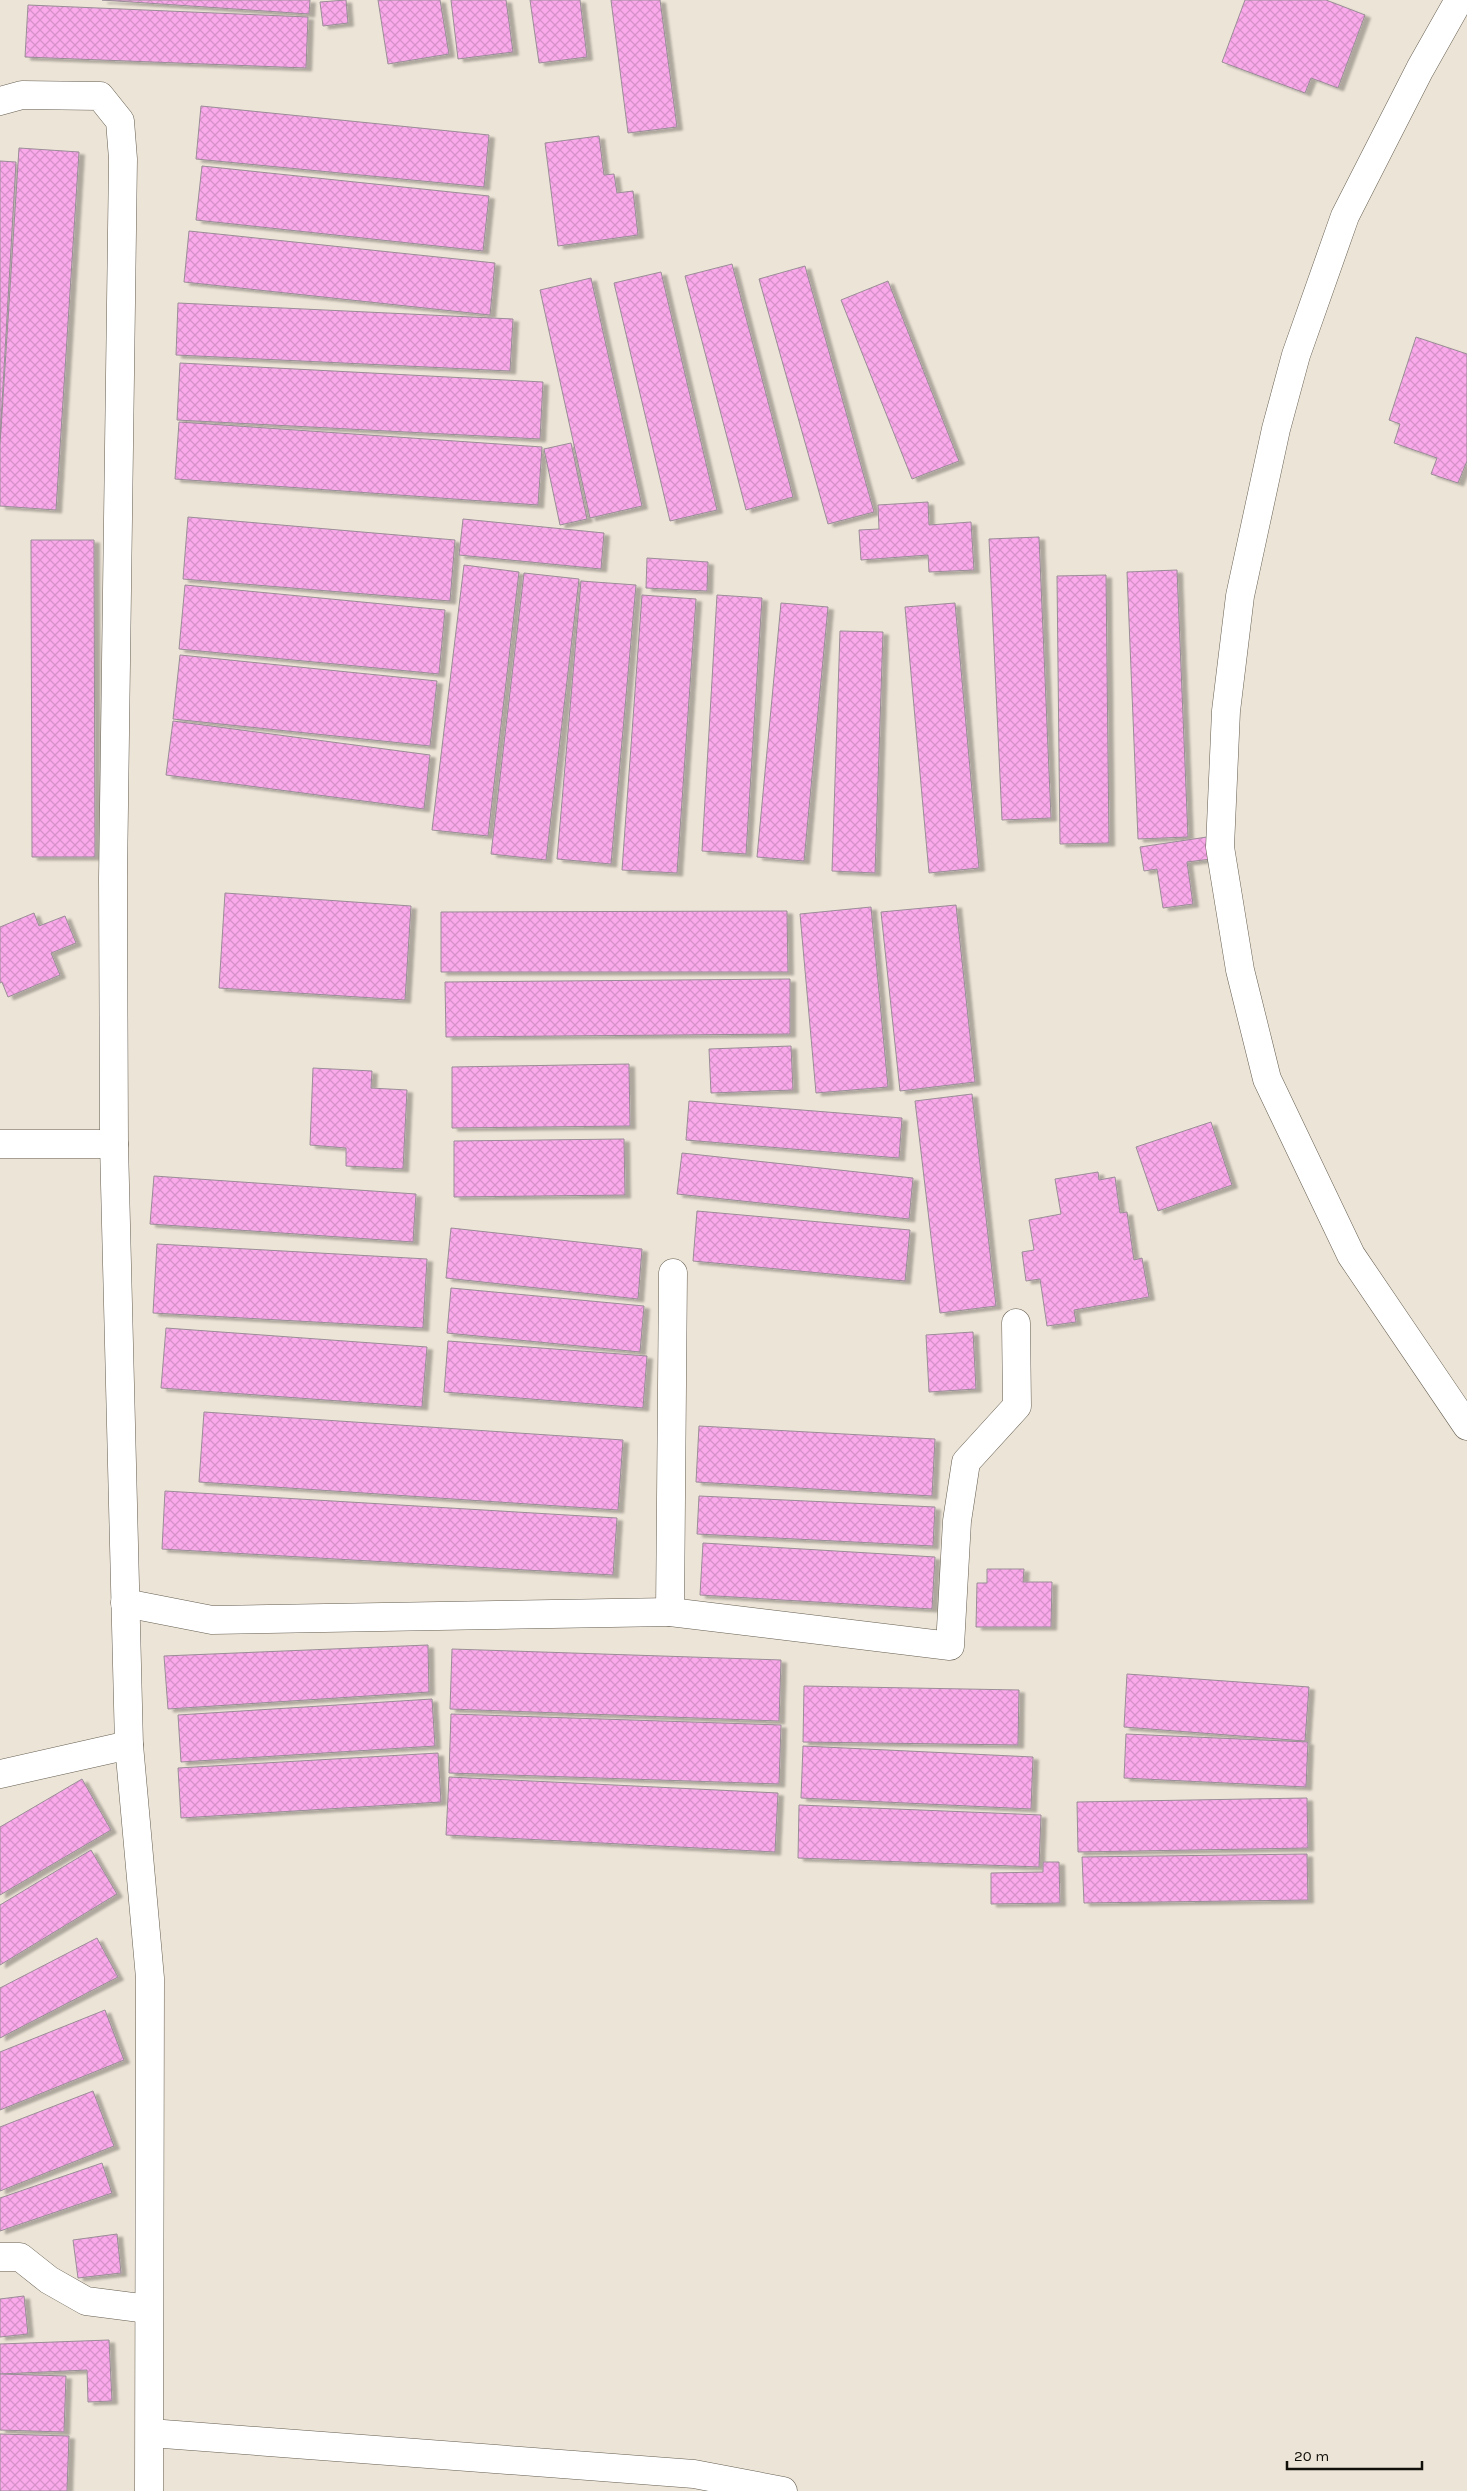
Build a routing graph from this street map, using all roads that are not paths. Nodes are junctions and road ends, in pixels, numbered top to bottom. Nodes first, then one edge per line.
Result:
1 (1458, 0) edge
2 (0, 101) edge
3 (0, 1144) edge
4 (114, 1144) junction
5 (673, 1273) dead end
6 (1016, 1323) dead end
7 (1467, 1426) edge
8 (125, 1603) junction
9 (670, 1612) junction
10 (129, 1745) junction
11 (0, 1774) edge
12 (0, 2257) edge
13 (148, 2309) junction
14 (150, 2432) junction
15 (148, 2491) edge
16 (783, 2491) edge

1 - 7 street
2 - 4 street
3 - 4 street
4 - 8 street
5 - 9 street
6 - 9 street
8 - 9 street
8 - 10 street
10 - 11 street
10 - 13 street
12 - 13 street
13 - 14 street
14 - 15 street
14 - 16 street

